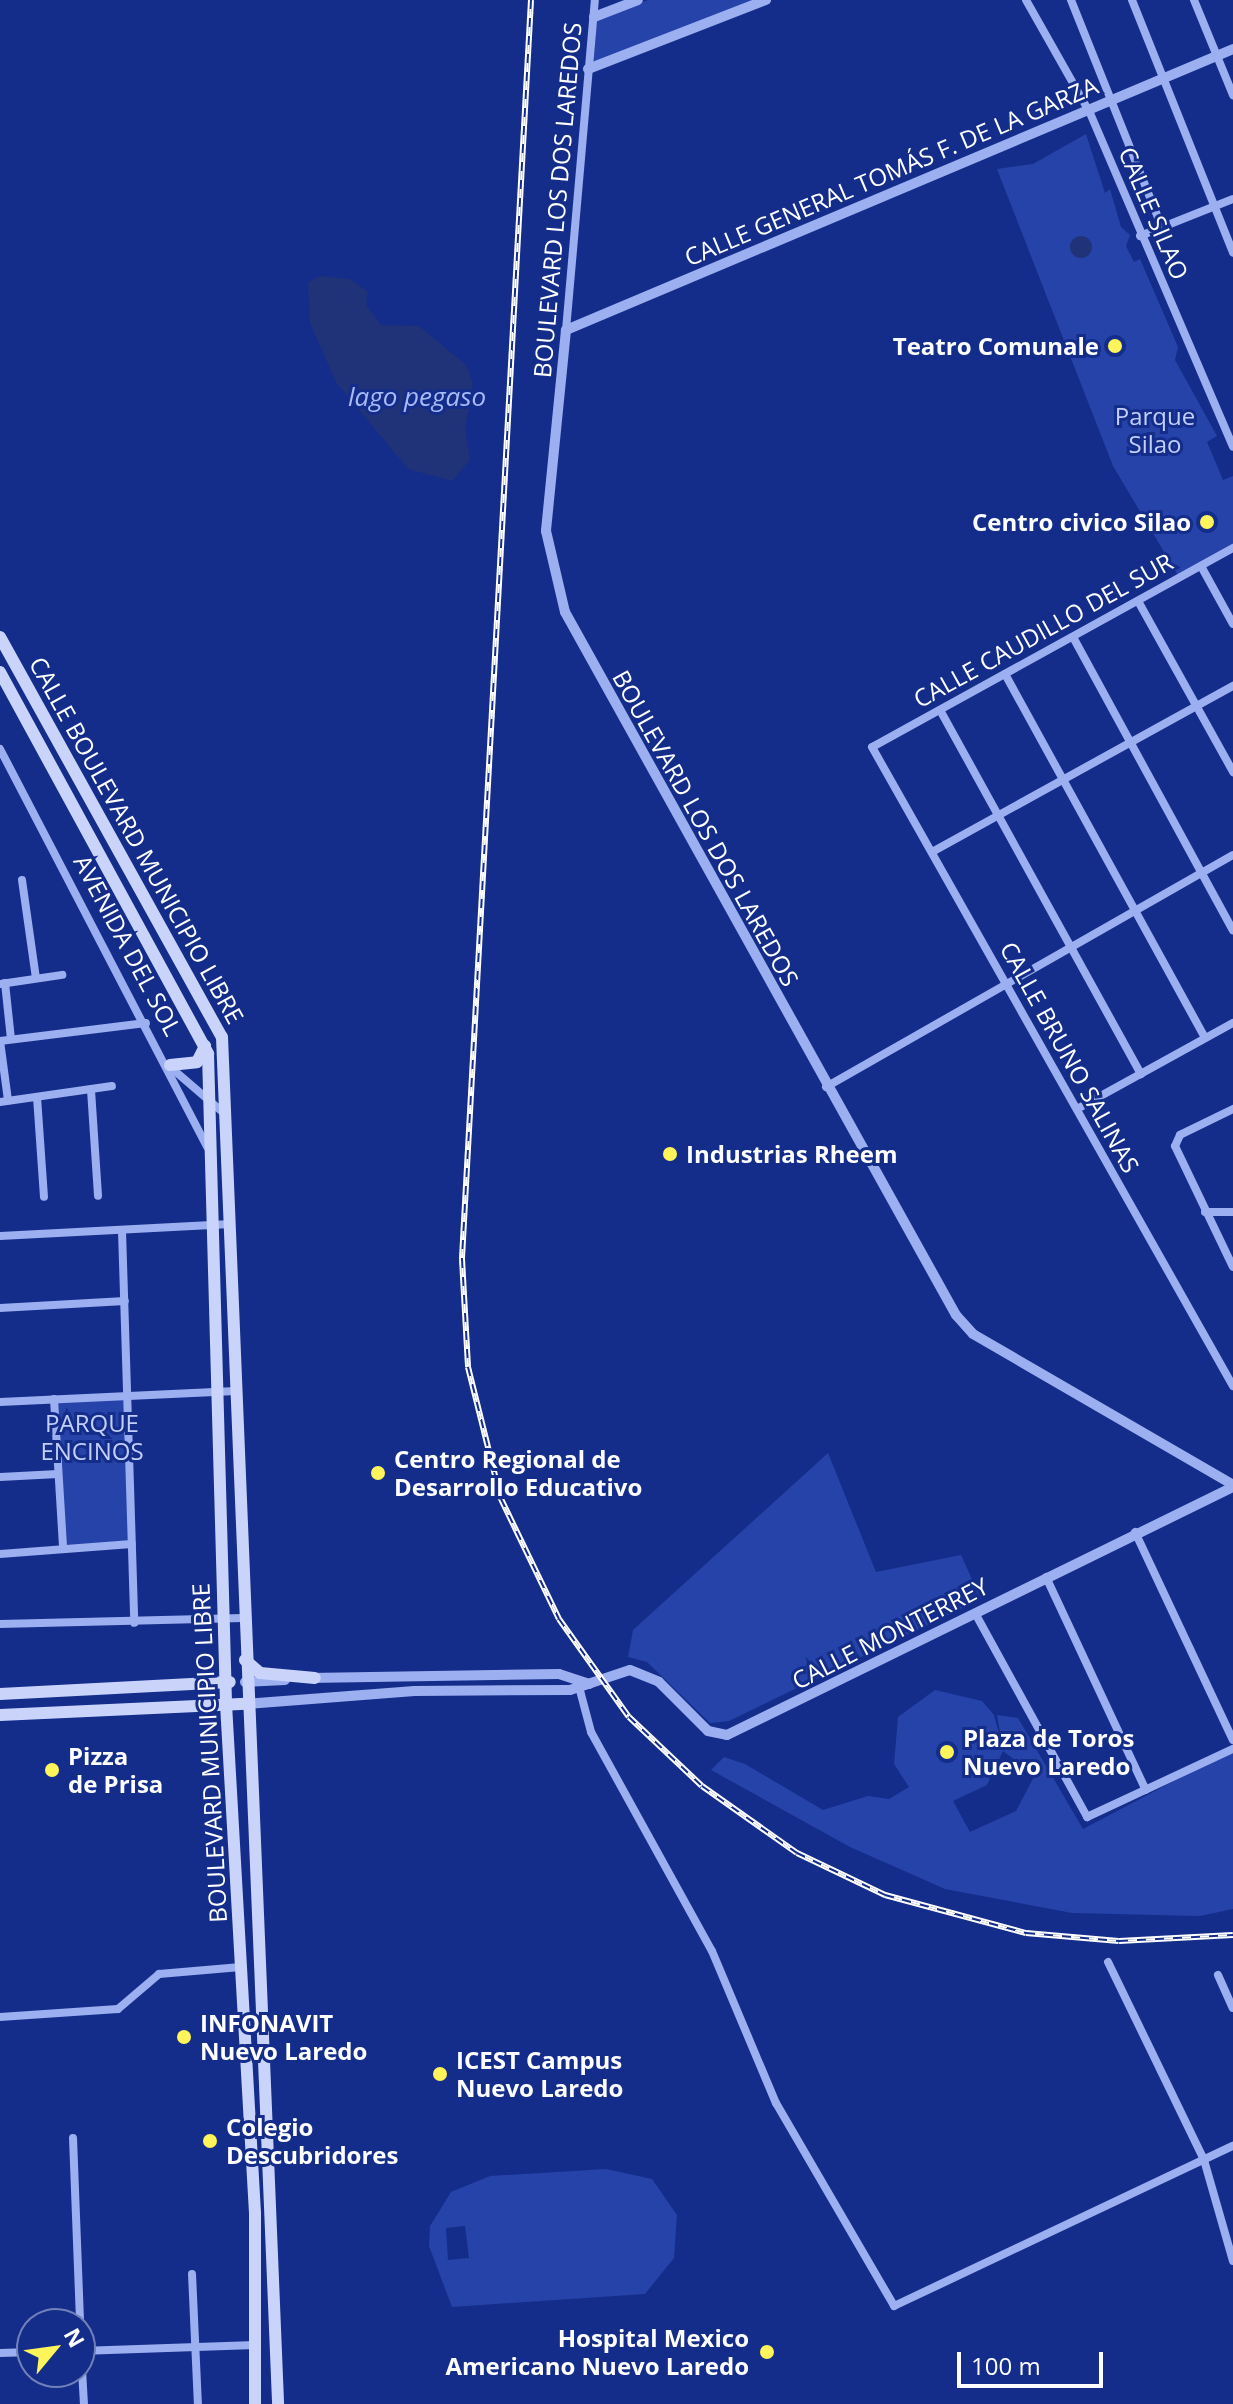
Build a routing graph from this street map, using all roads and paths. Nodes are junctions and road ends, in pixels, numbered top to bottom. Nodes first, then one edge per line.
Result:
1 (595, 0) edge
2 (638, 0) edge
3 (766, 0) edge
4 (1026, 0) edge
5 (1071, 0) edge
6 (1132, 0) edge
7 (1194, 0) edge
8 (594, 17) junction
9 (1233, 49) edge
10 (1217, 56) junction
11 (588, 69) junction
12 (1163, 77) junction
13 (1233, 95) edge
14 (1110, 99) junction
15 (1090, 113) junction
16 (1233, 199) edge
17 (1214, 207) junction
18 (1162, 227) junction
19 (1140, 236) junction
20 (1233, 253) edge
21 (566, 330) junction
22 (1233, 447) edge
23 (1233, 548) edge
24 (1201, 566) junction
25 (1138, 601) junction
26 (1233, 624) edge
27 (0, 637) edge
28 (1073, 637) junction
29 (0, 672) edge
30 (1005, 674) junction
31 (1233, 686) edge
32 (1197, 706) junction
33 (940, 710) junction
34 (1131, 742) junction
35 (872, 747) joint
36 (0, 749) edge
37 (1233, 772) edge
38 (1063, 780) junction
39 (998, 816) junction
40 (932, 852) junction
41 (1233, 855) edge
42 (1202, 873) junction
43 (22, 880) dead end
44 (1135, 910) junction
45 (1233, 930) edge
46 (1071, 946) junction
47 (62, 975) dead end
48 (36, 978) junction
49 (2, 983) edge
50 (1006, 984) junction
51 (146, 1023) junction
52 (1233, 1023) edge
53 (1205, 1038) junction
54 (11, 1039) junction
55 (0, 1041) edge
56 (206, 1043) junction
57 (170, 1065) junction
58 (1141, 1074) junction
59 (112, 1086) dead end
60 (825, 1087) junction
61 (91, 1090) junction
62 (37, 1097) junction
63 (210, 1100) junction
64 (4, 1101) edge
65 (1077, 1109) junction
66 (1233, 1109) edge
67 (227, 1116) junction
68 (211, 1163) junction
69 (98, 1196) dead end
70 (44, 1197) dead end
71 (1205, 1212) junction
72 (1233, 1212) edge
73 (231, 1224) junction
74 (213, 1226) junction
75 (122, 1231) junction
76 (0, 1236) edge
77 (1233, 1267) edge
78 (125, 1301) junction
79 (0, 1308) edge
80 (1233, 1386) edge
81 (218, 1391) junction
82 (236, 1391) junction
83 (127, 1396) junction
84 (54, 1399) junction
85 (0, 1402) edge
86 (58, 1474) junction
87 (0, 1477) edge
88 (1232, 1482) edge
89 (1134, 1532) junction
90 (132, 1544) junction
91 (63, 1548) junction
92 (0, 1554) edge
93 (222, 1558) junction
94 (241, 1558) junction
95 (1046, 1577) junction
96 (975, 1613) junction
97 (223, 1618) junction
98 (243, 1618) junction
99 (134, 1623) junction
100 (0, 1624) edge
101 (245, 1660) junction
102 (315, 1678) junction
103 (245, 1682) junction
104 (225, 1683) junction
105 (582, 1683) junction
106 (0, 1694) edge
107 (226, 1704) junction
108 (246, 1704) junction
109 (0, 1715) edge
110 (1233, 1740) edge
111 (1233, 1749) edge
112 (1146, 1790) junction
113 (257, 1896) junction
114 (237, 1897) junction
115 (1108, 1962) dead end
116 (241, 1967) junction
117 (1218, 1975) dead end
118 (1233, 2008) edge
119 (0, 2017) edge
120 (264, 2021) junction
121 (244, 2023) junction
122 (73, 2138) dead end
123 (1233, 2146) edge
124 (1204, 2160) junction
125 (256, 2260) junction
126 (276, 2261) junction
127 (1233, 2261) edge
128 (192, 2274) dead end
129 (79, 2308) edge
130 (255, 2345) junction
131 (196, 2347) junction
132 (96, 2350) edge
133 (198, 2404) edge
134 (255, 2404) edge
135 (278, 2404) edge

1 - 8 street, BOULEVARD LOS DOS LAREDOS
2 - 8 street
3 - 11 street
4 - 15 street, CALLE SILAO
5 - 14 street
6 - 12 street
7 - 10 street
8 - 11 street, BOULEVARD LOS DOS LAREDOS
9 - 10 street, CALLE GENERAL TOMÁS F. DE LA GARZA
10 - 12 street, CALLE GENERAL TOMÁS F. DE LA GARZA
10 - 13 street
11 - 21 street, BOULEVARD LOS DOS LAREDOS
12 - 14 street, CALLE GENERAL TOMÁS F. DE LA GARZA
12 - 17 street
14 - 15 street, CALLE GENERAL TOMÁS F. DE LA GARZA
14 - 18 street
15 - 19 street, CALLE SILAO
15 - 21 street, CALLE GENERAL TOMÁS F. DE LA GARZA
16 - 17 street
17 - 18 street
17 - 20 street
18 - 19 street
19 - 22 street, CALLE SILAO
21 - 60 street, BOULEVARD LOS DOS LAREDOS
23 - 24 street, CALLE CAUDILLO DEL SUR
24 - 25 street, CALLE CAUDILLO DEL SUR
24 - 26 street
25 - 28 street, CALLE CAUDILLO DEL SUR
25 - 32 street
27 - 67 main road, CALLE BOULEVARD MUNICIPIO LIBRE
28 - 30 street, CALLE CAUDILLO DEL SUR
28 - 34 street
29 - 56 main road, CALLE BOULEVARD MUNICIPIO LIBRE
30 - 33 street, CALLE CAUDILLO DEL SUR
30 - 38 street
31 - 32 street
32 - 34 street
32 - 37 street
33 - 35 street, CALLE CAUDILLO DEL SUR
33 - 39 street
34 - 38 street
34 - 42 street
35 - 40 street, CALLE BRUNO SALINAS
36 - 51 street, AVENIDA DEL SOL
38 - 39 street
38 - 44 street
39 - 40 street
39 - 46 street
40 - 50 street, CALLE BRUNO SALINAS
41 - 42 street
42 - 44 street
42 - 45 street
43 - 48 street
44 - 46 street
44 - 53 street
46 - 50 street
46 - 58 street
47 - 48 street
48 - 49 street
49 - 54 street
50 - 60 street
50 - 65 street, CALLE BRUNO SALINAS
51 - 54 street
51 - 57 street, AVENIDA DEL SOL
52 - 53 street
53 - 58 street
54 - 55 street
55 - 64 street
56 - 57 main road
56 - 63 main road, CALLE BOULEVARD MUNICIPIO LIBRE
57 - 63 street
57 - 68 street, AVENIDA DEL SOL
58 - 65 street
59 - 61 street
60 - 88 street, BOULEVARD LOS DOS LAREDOS
61 - 62 street
61 - 69 street
62 - 64 street
62 - 70 street
63 - 67 street
63 - 68 main road, BOULEVARD MUNICIPIO LIBRE
65 - 80 street, CALLE BRUNO SALINAS
66 - 71 street
67 - 73 main road, BOULEVARD MUNICIPIO LIBRE
68 - 74 main road, BOULEVARD MUNICIPIO LIBRE
71 - 72 street
71 - 77 street
73 - 74 street
73 - 82 main road, BOULEVARD MUNICIPIO LIBRE
74 - 75 street
74 - 81 main road, BOULEVARD MUNICIPIO LIBRE
75 - 76 street
75 - 78 street
78 - 79 street
78 - 83 street
81 - 82 street
81 - 83 street
81 - 93 main road, BOULEVARD MUNICIPIO LIBRE
82 - 94 main road, BOULEVARD MUNICIPIO LIBRE
83 - 84 street
83 - 90 street
84 - 85 street
84 - 86 street
86 - 87 street
86 - 91 street
88 - 89 street, CALLE MONTERREY
89 - 95 street, CALLE MONTERREY
89 - 110 street
90 - 91 street
90 - 99 street
91 - 92 street
93 - 94 main road
93 - 97 main road, BOULEVARD MUNICIPIO LIBRE
94 - 98 main road, BOULEVARD MUNICIPIO LIBRE
95 - 96 street, CALLE MONTERREY
95 - 112 street
96 - 105 street, CALLE MONTERREY
96 - 112 street
97 - 98 street
97 - 99 street
97 - 104 main road, BOULEVARD MUNICIPIO LIBRE
98 - 101 main road, BOULEVARD MUNICIPIO LIBRE
99 - 100 street
101 - 102 main road
101 - 103 main road, BOULEVARD MUNICIPIO LIBRE
102 - 103 street
102 - 105 street
103 - 104 main road
103 - 108 main road, BOULEVARD MUNICIPIO LIBRE
104 - 106 main road
104 - 107 main road, BOULEVARD MUNICIPIO LIBRE
105 - 108 street
105 - 124 street
107 - 108 main road
107 - 109 main road
107 - 114 main road, BOULEVARD MUNICIPIO LIBRE
108 - 113 main road, BOULEVARD MUNICIPIO LIBRE
111 - 112 street
113 - 114 main road
113 - 120 main road, BOULEVARD MUNICIPIO LIBRE
114 - 116 main road, BOULEVARD MUNICIPIO LIBRE
115 - 124 street
116 - 119 street
116 - 121 main road, BOULEVARD MUNICIPIO LIBRE
117 - 118 street
120 - 121 main road
120 - 126 main road, BOULEVARD MUNICIPIO LIBRE
121 - 125 main road, BOULEVARD MUNICIPIO LIBRE
122 - 129 street
123 - 124 street
124 - 127 street
125 - 126 main road
125 - 130 main road, BOULEVARD MUNICIPIO LIBRE
126 - 135 main road, BOULEVARD MUNICIPIO LIBRE
128 - 131 street
130 - 131 street
130 - 134 main road, BOULEVARD MUNICIPIO LIBRE
131 - 132 street
131 - 133 street

